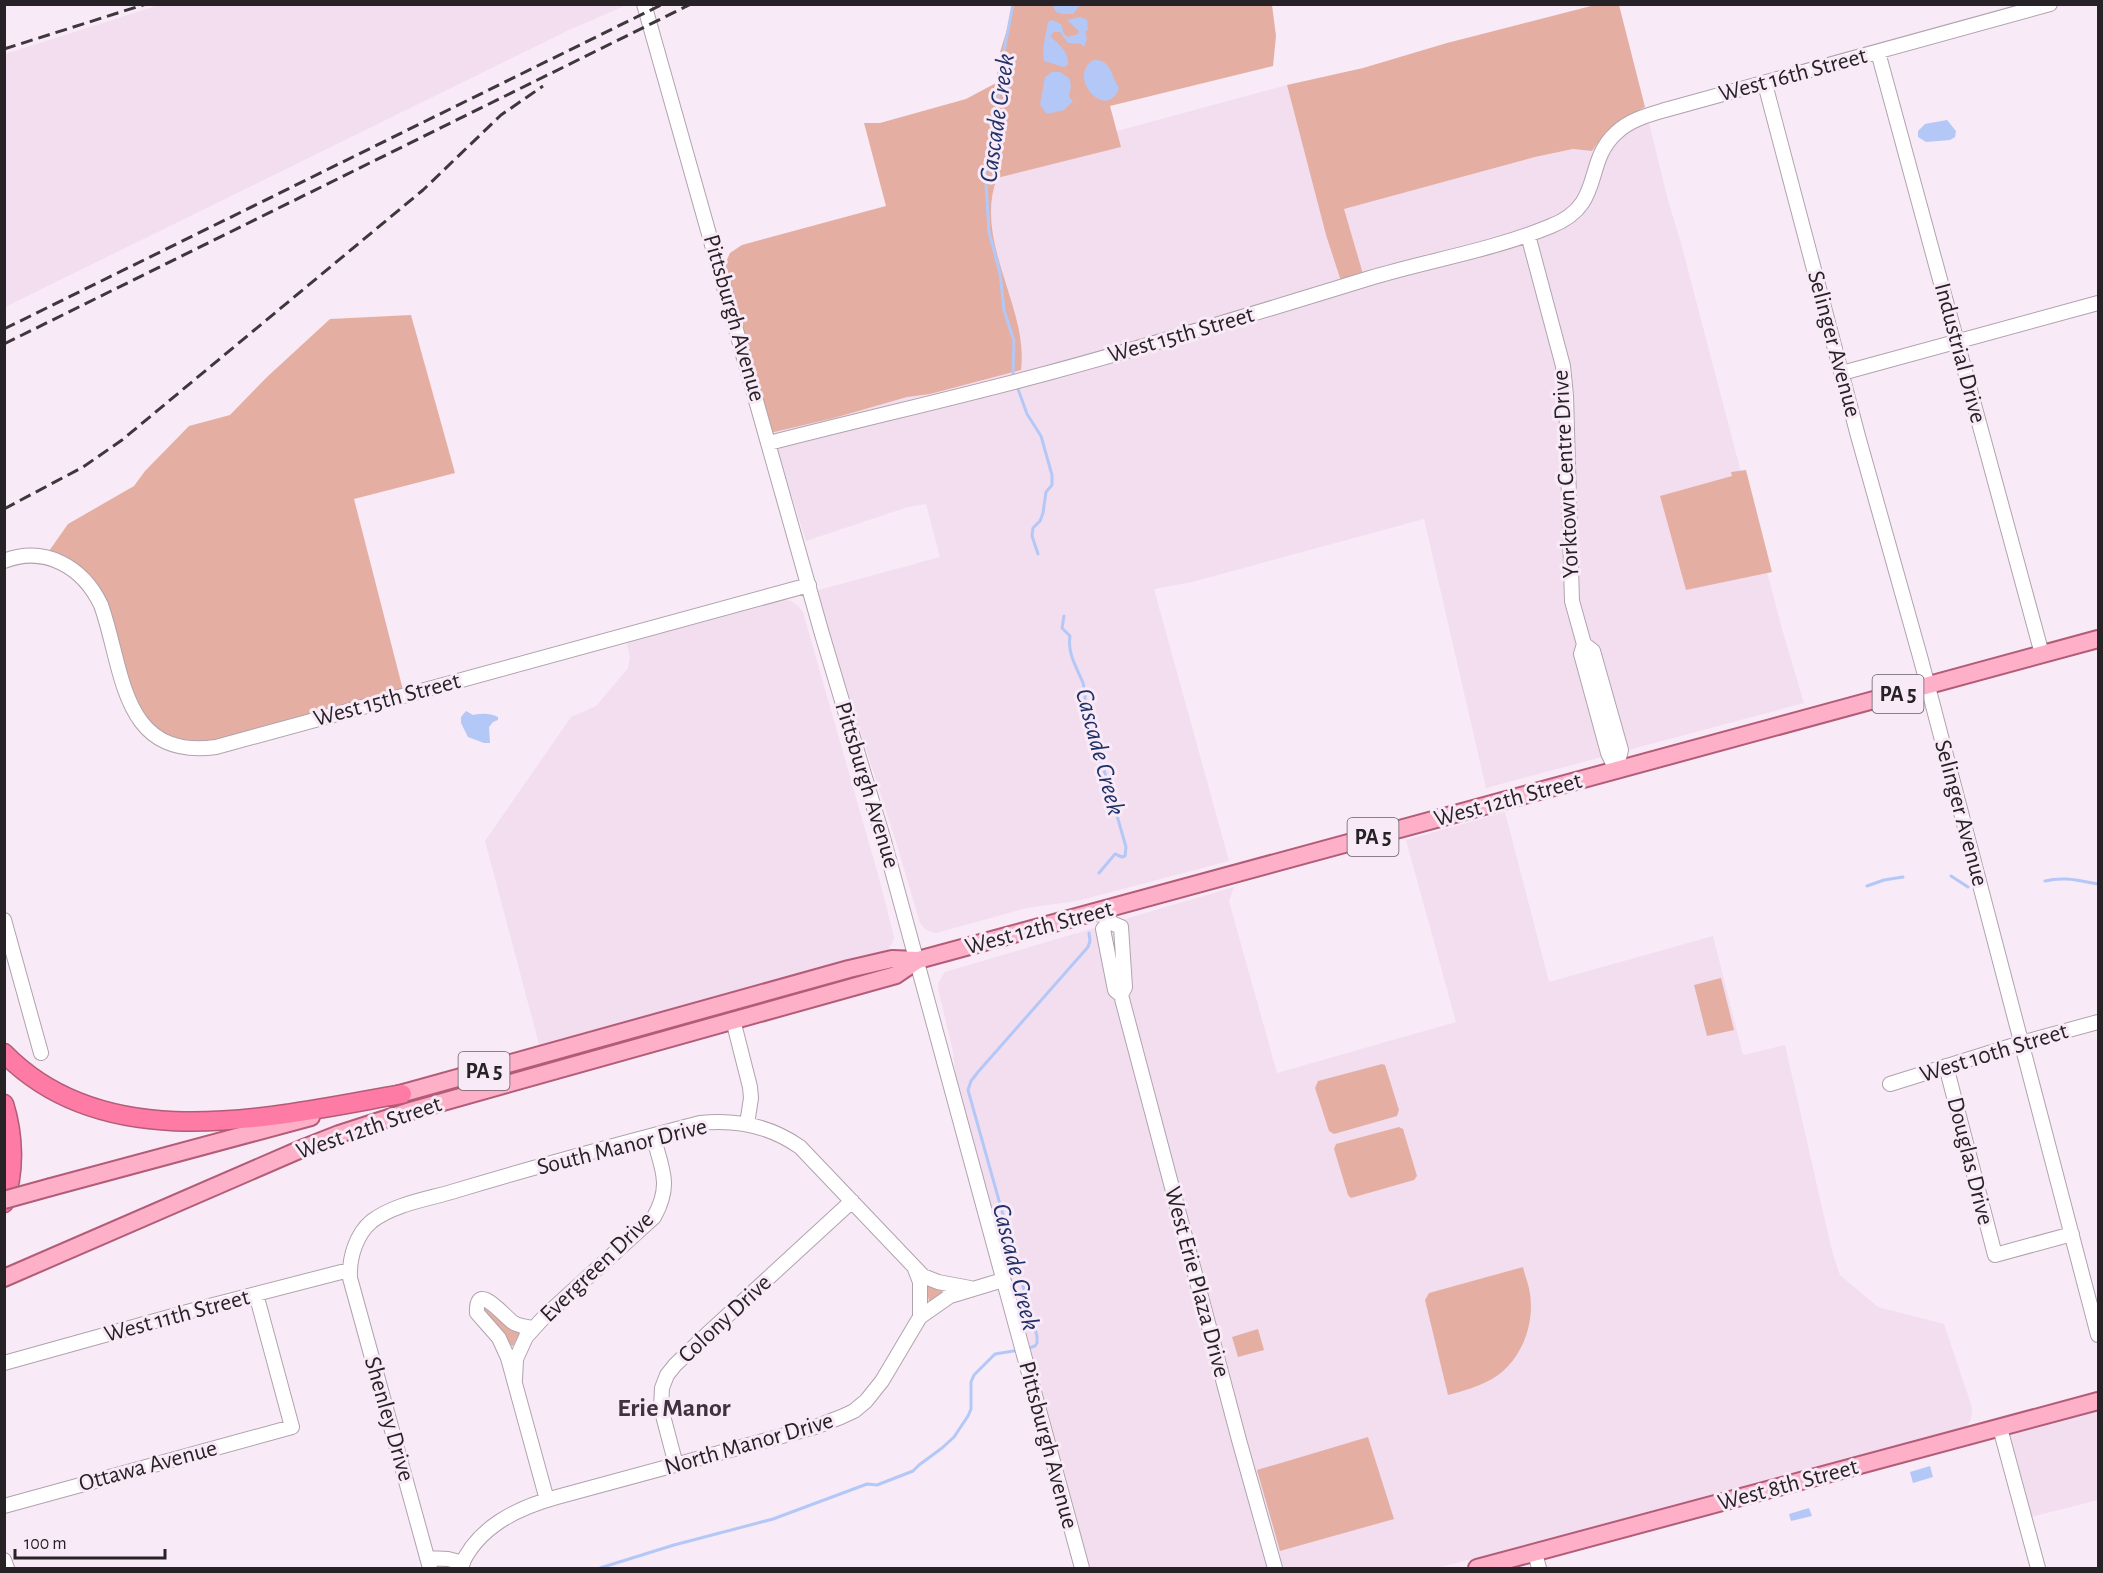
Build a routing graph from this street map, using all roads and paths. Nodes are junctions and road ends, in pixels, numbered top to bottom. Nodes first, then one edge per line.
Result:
1 (644, 4) edge
2 (2050, 4) edge
3 (1878, 52) junction
4 (1765, 84) junction
5 (1582, 204) joint
6 (1528, 235) junction
7 (2098, 303) edge
8 (1956, 341) junction
9 (1842, 373) junction
10 (770, 443) junction
11 (4, 561) edge
12 (809, 585) junction
13 (2098, 639) edge
14 (2042, 654) junction
15 (1928, 686) junction
16 (1616, 770) junction
17 (1108, 916) junction
18 (4, 920) edge
19 (918, 960) junction
20 (733, 1020) junction
21 (2098, 1022) edge
22 (2021, 1043) junction
23 (4, 1053) edge
24 (41, 1053) dead end
25 (1946, 1066) junction
26 (1890, 1084) dead end
27 (402, 1094) junction
28 (4, 1104) edge
29 (747, 1124) junction
30 (653, 1136) junction
31 (852, 1201) junction
32 (4, 1202) edge
33 (2072, 1234) junction
34 (914, 1268) junction
35 (350, 1270) junction
36 (4, 1278) edge
37 (1003, 1280) junction
38 (970, 1288) junction
39 (256, 1294) junction
40 (920, 1317) junction
41 (533, 1328) junction
42 (2098, 1335) edge
43 (4, 1364) edge
44 (515, 1380) junction
45 (2098, 1401) edge
46 (2000, 1428) junction
47 (676, 1465) junction
48 (547, 1500) junction
49 (4, 1506) edge
50 (4, 1560) edge
51 (1537, 1561) edge
52 (429, 1563) edge
53 (462, 1566) edge
54 (7, 1569) edge
55 (1082, 1569) edge
56 (1275, 1569) edge
57 (1477, 1569) edge
58 (2038, 1569) edge

1 - 10 street, Pittsburgh Avenue
2 - 3 street, West 16th Street
3 - 4 street, West 16th Street
3 - 8 street, Industrial Drive
4 - 5 street, West 16th Street
4 - 9 street, Selinger Avenue
5 - 6 street, West 15th Street
6 - 10 street, West 15th Street
6 - 16 street, Yorktown Centre Drive
7 - 8 street
8 - 9 street
8 - 14 street, Industrial Drive
9 - 15 street, Selinger Avenue
10 - 12 street, Pittsburgh Avenue
11 - 12 street, West 15th Street
12 - 19 street, Pittsburgh Avenue
13 - 14 main road, West 12th Street / PA 5
14 - 15 main road, West 12th Street / PA 5
15 - 16 main road, West 12th Street / PA 5
15 - 22 street, Selinger Avenue
16 - 17 main road, West 12th Street / PA 5
17 - 19 main road, West 12th Street / PA 5
17 - 56 street, West Erie Plaza Drive
18 - 24 street
19 - 20 main road, West 12th Street / PA 5
19 - 27 main road, West 12th Street / PA 5
19 - 37 street, Pittsburgh Avenue
20 - 29 street
20 - 36 main road, West 12th Street / PA 5
21 - 22 street, West 10th Street
22 - 25 street, West 10th Street
22 - 33 street, Selinger Avenue
23 - 27 highway
25 - 26 street, West 10th Street
25 - 33 street, Douglas Drive
27 - 32 main road, West 12th Street / PA 5, bridge
28 - 32 highway
29 - 30 street, South Manor Drive
29 - 31 street, South Manor Drive
30 - 35 street, South Manor Drive
30 - 41 street, Evergreen Drive
31 - 34 street, South Manor Drive
31 - 47 street, Colony Drive
33 - 42 street, Selinger Avenue
34 - 38 street, South Manor Drive
34 - 40 street
35 - 39 street, West 11th Street
35 - 52 street, Shenley Drive
37 - 38 street, North Manor Drive
37 - 55 street, Pittsburgh Avenue
38 - 40 street, North Manor Drive
39 - 43 street, West 11th Street
39 - 49 street, Ottawa Avenue
40 - 47 street, North Manor Drive
41 - 44 street, Evergreen Drive
41 - 44 street, Evergreen Drive
44 - 48 street, Evergreen Drive
45 - 46 main road, West 8th Street
46 - 51 main road, West 8th Street
46 - 58 street
47 - 48 street, North Manor Drive
48 - 53 street, North Manor Drive
50 - 54 street
51 - 57 main road, West 8th Street
52 - 53 street, North Manor Drive

